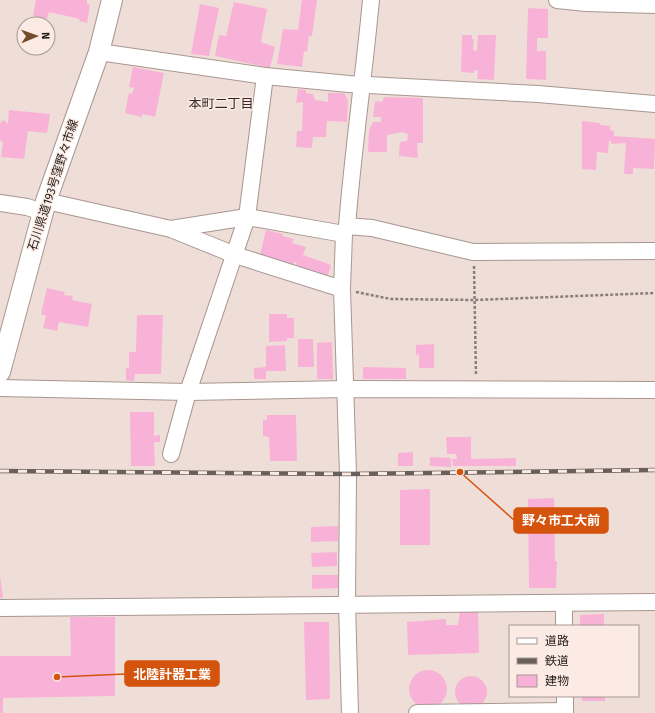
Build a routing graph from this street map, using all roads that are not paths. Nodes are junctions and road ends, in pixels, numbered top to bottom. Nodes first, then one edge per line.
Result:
1 (112, 0) edge
2 (371, 0) edge
3 (557, 0) edge
4 (655, 5) edge
5 (99, 52) junction
6 (265, 76) junction
7 (362, 85) junction
8 (655, 104) edge
9 (0, 203) edge
10 (45, 207) junction
11 (247, 217) junction
12 (171, 229) junction
13 (346, 230) junction
14 (655, 251) edge
15 (236, 255) junction
16 (342, 289) junction
17 (0, 369) edge
18 (0, 388) edge
19 (346, 389) junction
20 (655, 390) edge
21 (188, 392) junction
22 (171, 454) dead end
23 (655, 602) edge
24 (347, 603) junction
25 (564, 604) junction
26 (0, 608) edge
27 (564, 625) edge
28 (565, 707) edge
29 (350, 713) edge
30 (417, 713) edge

1 - 5 main road, 石川県道193号窪野々市線
2 - 7 street
3 - 4 street
5 - 6 street
5 - 10 main road, 石川県道193号窪野々市線
6 - 7 street
6 - 11 street
7 - 8 street
7 - 13 street
9 - 10 street
10 - 12 street
10 - 17 main road, 石川県道193号窪野々市線
11 - 12 street
11 - 13 street
11 - 15 street
12 - 15 street
13 - 14 street
13 - 16 street
15 - 16 street
15 - 21 street
16 - 19 street
18 - 21 street
19 - 20 street
19 - 21 street
19 - 24 street
21 - 22 street
23 - 25 street
24 - 25 street
24 - 26 street
24 - 29 street
25 - 27 street
28 - 30 street

